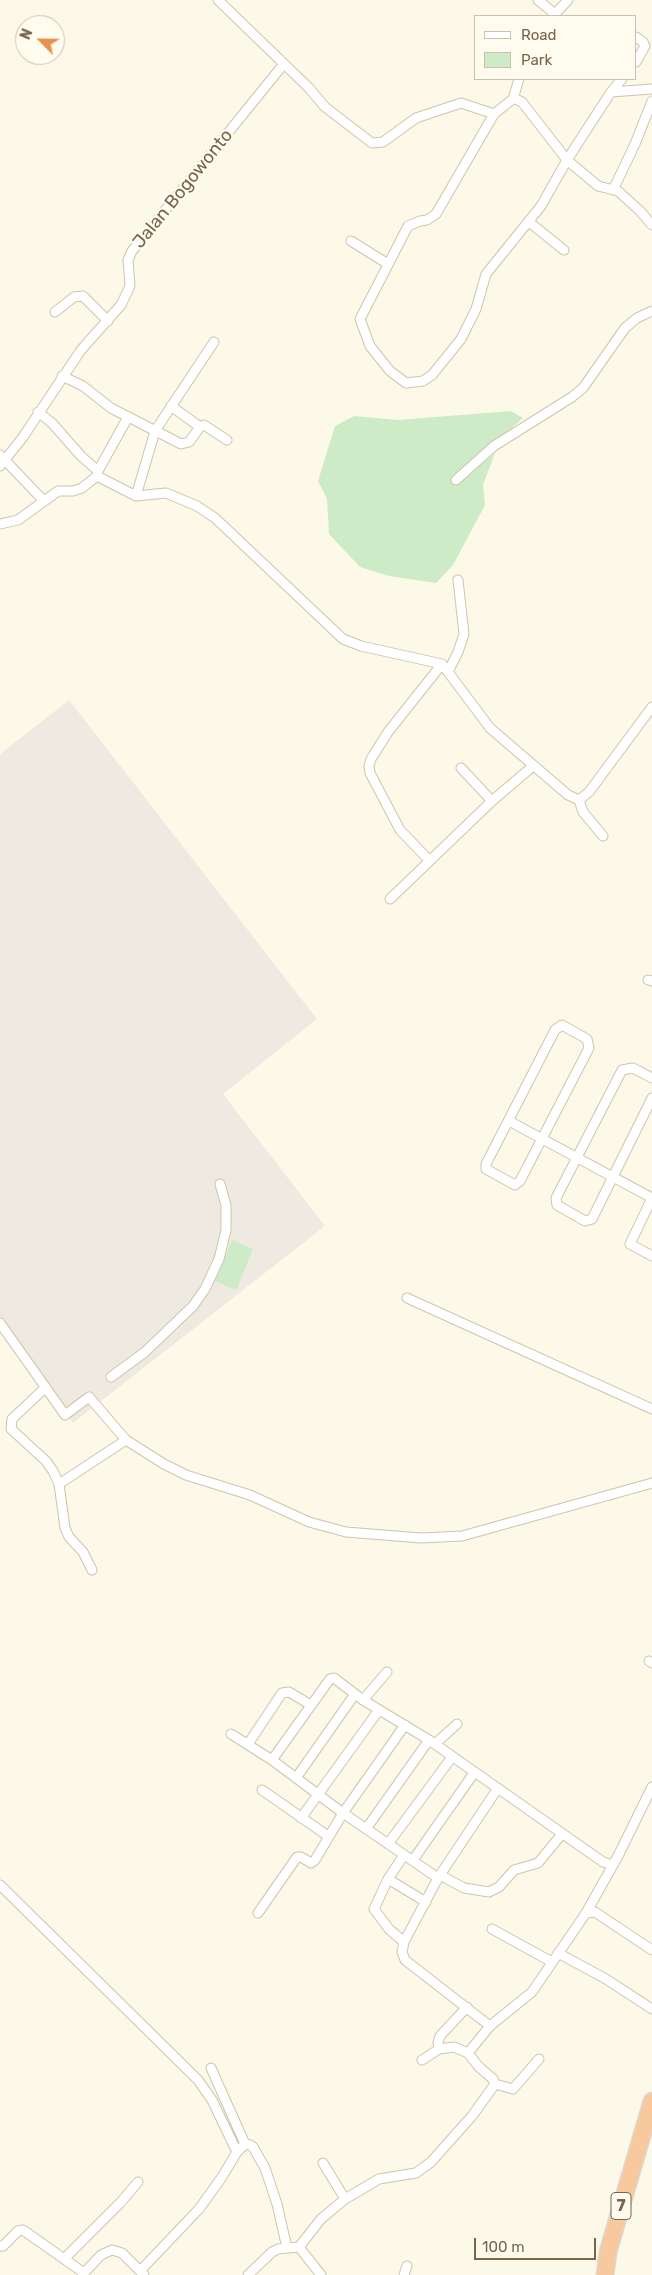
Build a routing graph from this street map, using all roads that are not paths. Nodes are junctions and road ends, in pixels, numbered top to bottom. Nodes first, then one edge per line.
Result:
1 (218, 0) edge
2 (538, 0) edge
3 (568, 0) edge
4 (554, 15) edge
5 (637, 38) edge
6 (637, 60) edge
7 (283, 65) junction
8 (518, 80) edge
9 (621, 80) edge
10 (652, 89) edge
11 (611, 92) junction
12 (513, 99) junction
13 (652, 101) edge
14 (494, 114) junction
15 (649, 118) edge
16 (566, 160) junction
17 (613, 190) junction
18 (529, 222) junction
19 (652, 225) edge
20 (350, 241) dead end
21 (564, 250) dead end
22 (388, 264) junction
23 (652, 311) edge
24 (55, 312) dead end
25 (108, 321) junction
26 (214, 342) dead end
27 (62, 376) junction
28 (172, 406) junction
29 (38, 412) junction
30 (128, 417) junction
31 (200, 427) junction
32 (155, 430) junction
33 (227, 440) dead end
34 (2, 461) edge
35 (97, 473) junction
36 (456, 480) dead end
37 (136, 496) junction
38 (43, 500) junction
39 (0, 524) edge
40 (458, 580) dead end
41 (445, 668) junction
42 (652, 708) edge
43 (533, 766) junction
44 (461, 768) dead end
45 (579, 800) junction
46 (492, 801) junction
47 (603, 836) dead end
48 (429, 860) junction
49 (390, 899) dead end
50 (652, 1078) edge
51 (652, 1098) edge
52 (509, 1121) junction
53 (542, 1139) junction
54 (576, 1158) junction
55 (613, 1179) junction
56 (220, 1184) dead end
57 (652, 1256) edge
58 (407, 1298) dead end
59 (0, 1323) edge
60 (112, 1377) dead end
61 (46, 1388) junction
62 (652, 1409) edge
63 (126, 1440) junction
64 (652, 1483) edge
65 (59, 1484) junction
66 (92, 1570) dead end
67 (387, 1672) dead end
68 (355, 1694) junction
69 (363, 1700) junction
70 (311, 1705) junction
71 (379, 1710) junction
72 (457, 1724) dead end
73 (405, 1725) junction
74 (231, 1734) dead end
75 (432, 1742) junction
76 (248, 1744) junction
77 (452, 1757) junction
78 (272, 1760) junction
79 (474, 1773) junction
80 (296, 1778) junction
81 (652, 1787) edge
82 (498, 1788) junction
83 (262, 1790) dead end
84 (317, 1794) junction
85 (343, 1813) junction
86 (301, 1818) junction
87 (366, 1829) junction
88 (562, 1834) junction
89 (328, 1836) junction
90 (388, 1844) junction
91 (404, 1855) junction
92 (413, 1860) junction
93 (612, 1865) junction
94 (439, 1876) junction
95 (388, 1879) junction
96 (0, 1886) edge
97 (426, 1902) junction
98 (586, 1912) junction
99 (258, 1913) dead end
100 (492, 1929) dead end
101 (404, 1942) junction
102 (652, 1950) edge
103 (558, 1953) junction
104 (552, 1962) junction
105 (467, 2007) junction
106 (652, 2009) edge
107 (490, 2026) junction
108 (439, 2049) junction
109 (468, 2053) junction
110 (539, 2059) dead end
111 (422, 2060) dead end
112 (211, 2068) dead end
113 (495, 2084) junction
114 (652, 2101) edge
115 (646, 2138) edge
116 (245, 2144) junction
117 (237, 2152) junction
118 (322, 2163) dead end
119 (138, 2182) dead end
120 (345, 2199) junction
121 (0, 2246) edge
122 (299, 2247) junction
123 (287, 2248) junction
124 (65, 2258) junction
125 (142, 2273) edge
126 (83, 2274) edge
127 (248, 2275) edge
128 (321, 2275) edge
129 (605, 2275) edge

1 - 7 street
2 - 4 street
3 - 4 street
5 - 6 street
7 - 14 street
7 - 25 street, Jalan Bogowonto
8 - 12 street
9 - 11 street
10 - 11 street
11 - 16 street
12 - 14 street
12 - 16 street
13 - 15 street
14 - 22 street
15 - 17 street
16 - 17 street
16 - 18 street
17 - 19 street
18 - 21 street
18 - 22 street
20 - 22 street
23 - 36 street
24 - 25 street
25 - 27 street, Jalan Bogowonto
26 - 28 street
27 - 29 street, Jalan Bogowonto
27 - 30 street
28 - 31 street
28 - 32 street
29 - 34 street, Jalan Bogowonto
29 - 35 street
30 - 32 street
30 - 35 street
31 - 32 street
31 - 33 street
32 - 37 street
34 - 38 street
35 - 37 street
35 - 38 street
37 - 41 street
38 - 39 street
40 - 41 street
41 - 43 street
41 - 48 street
42 - 45 street
43 - 45 street
43 - 46 street
44 - 46 street
45 - 47 street
46 - 48 street
48 - 49 street
50 - 54 street
51 - 55 street
52 - 53 street
52 - 53 street
52 - 53 street
53 - 54 street
54 - 55 street
54 - 55 street
55 - 57 street
56 - 60 street
58 - 62 street
59 - 61 street
61 - 63 street
61 - 65 street
63 - 64 street
63 - 65 street
65 - 66 street
67 - 69 street
68 - 69 street
68 - 70 street
68 - 80 street
69 - 71 street
70 - 76 street
70 - 78 street
71 - 73 street
71 - 84 street
72 - 75 street
73 - 75 street
73 - 85 street
74 - 76 street
75 - 77 street
75 - 87 street
76 - 78 street
77 - 79 street
77 - 90 street
78 - 80 street
79 - 82 street
79 - 92 street
80 - 84 street
81 - 93 street
82 - 88 street
82 - 94 street
83 - 86 street
84 - 85 street
84 - 86 street
85 - 87 street
85 - 89 street
86 - 89 street
87 - 90 street
88 - 93 street
88 - 94 street
89 - 99 street
90 - 91 street
91 - 92 street
91 - 95 street
92 - 94 street
93 - 98 street
94 - 97 street
95 - 97 street
95 - 101 street
96 - 117 street
97 - 101 street
98 - 102 street
98 - 103 street
100 - 104 street
101 - 105 street
103 - 104 street
103 - 106 street
104 - 107 street
105 - 107 street
105 - 108 street
107 - 109 street
108 - 109 street
108 - 111 street
109 - 113 street
110 - 113 street
112 - 116 street
113 - 120 street
114 - 115 highway, 7
115 - 129 highway, 7
116 - 117 street
116 - 123 street
117 - 125 street
118 - 120 street
119 - 124 street
120 - 122 street
121 - 124 street
122 - 123 street
122 - 128 street
123 - 127 street
124 - 126 street
125 - 126 street

